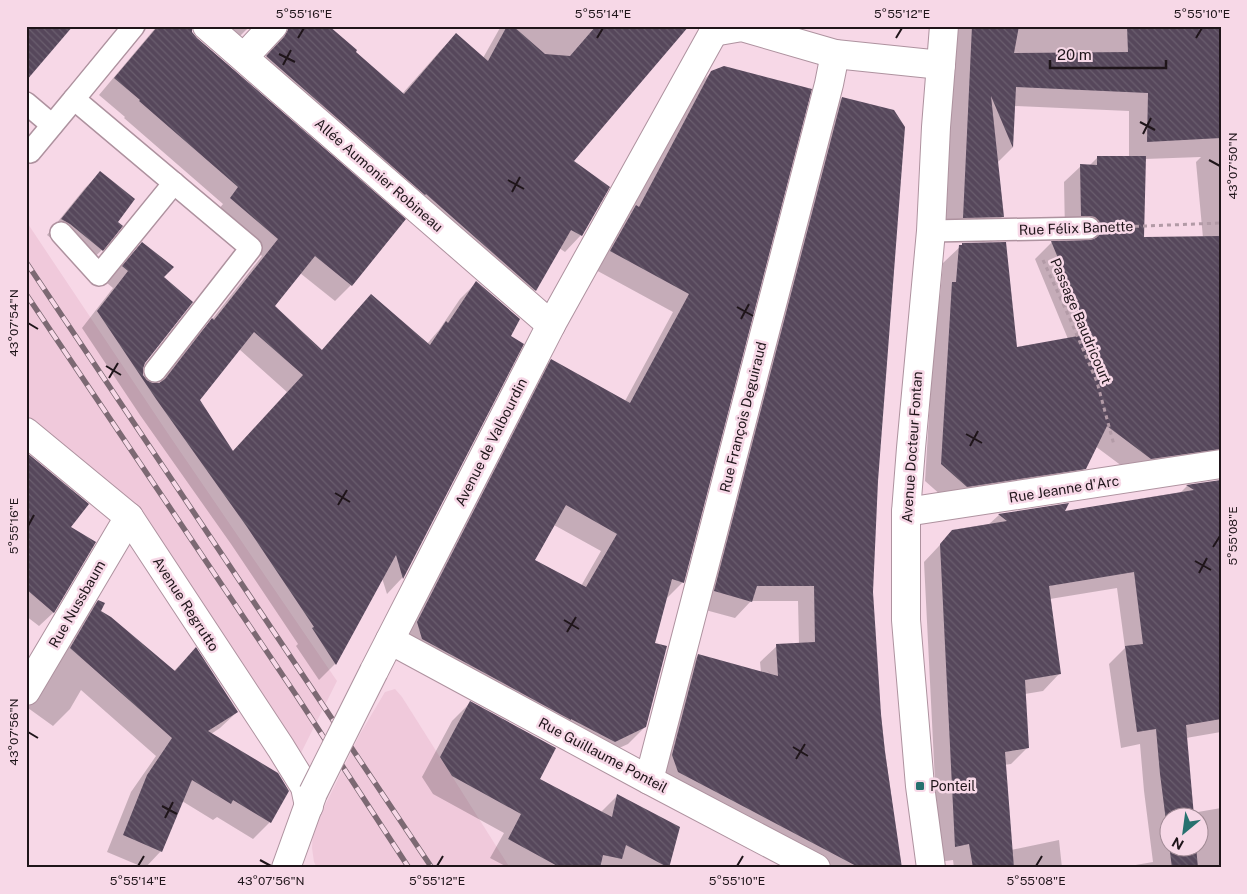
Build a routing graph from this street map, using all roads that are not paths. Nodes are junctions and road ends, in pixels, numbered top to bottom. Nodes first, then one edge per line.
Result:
1 (134, 26) edge
2 (207, 26) edge
3 (273, 26) edge
4 (944, 26) edge
5 (715, 29) edge
6 (835, 54) junction
7 (244, 57) junction
8 (941, 66) junction
9 (74, 99) junction
10 (26, 103) edge
11 (52, 125) junction
12 (30, 152) dead end
13 (174, 183) junction
14 (1089, 228) road end
15 (931, 231) junction
16 (61, 233) dead end
17 (551, 325) junction
18 (155, 371) dead end
19 (26, 432) edge
20 (1221, 464) edge
21 (906, 512) junction
22 (128, 517) junction
23 (390, 640) junction
24 (26, 691) edge
25 (650, 780) junction
26 (311, 799) junction
27 (286, 868) edge
28 (816, 868) edge
29 (931, 868) edge

1 - 9 lane
2 - 7 street, Allée Aumonier Robineau
3 - 7 street
4 - 8 street, Avenue Docteur Fontan
5 - 6 street
5 - 17 street, Avenue de Valbourdin
6 - 8 street
6 - 25 street, Rue François Deguiraud
7 - 17 street, Allée Aumonier Robineau
8 - 15 street, Avenue Docteur Fontan
9 - 11 lane
9 - 13 lane
10 - 11 lane
11 - 12 lane
13 - 16 lane
13 - 18 lane
14 - 15 lane, Rue Félix Banette
15 - 21 street, Avenue Docteur Fontan
17 - 23 street, Avenue de Valbourdin
19 - 22 street, Avenue Regrutto
20 - 21 street, Rue Jeanne d'Arc
21 - 29 street, Avenue Docteur Fontan
22 - 24 street, Rue Nussbaum
22 - 26 street, Avenue Regrutto
23 - 25 street, Rue Guillaume Ponteil
23 - 26 street, Avenue de Valbourdin, bridge
25 - 28 street, Rue Guillaume Ponteil
26 - 27 street, Avenue de Valbourdin

